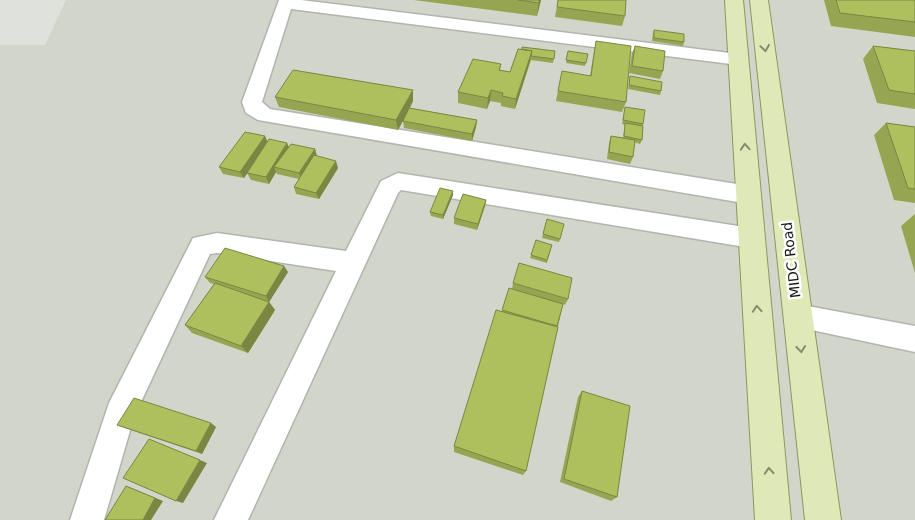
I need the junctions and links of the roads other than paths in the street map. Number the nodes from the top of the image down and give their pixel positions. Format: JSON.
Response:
{"nodes":[{"id":1,"x":734,"y":0,"type":"edge"},
{"id":2,"x":759,"y":0,"type":"edge"},
{"id":3,"x":739,"y":59,"type":"junction"},
{"id":4,"x":748,"y":195,"type":"junction"},
{"id":5,"x":751,"y":238,"type":"junction"},
{"id":6,"x":353,"y":263,"type":"junction"},
{"id":7,"x":797,"y":316,"type":"junction"},
{"id":8,"x":915,"y":339,"type":"edge"},
{"id":9,"x":87,"y":520,"type":"edge"},
{"id":10,"x":231,"y":520,"type":"edge"},
{"id":11,"x":773,"y":520,"type":"edge"},
{"id":12,"x":823,"y":520,"type":"edge"}],
"edges":[{"from":1,"to":3,"type":"main road"},
{"from":2,"to":7,"type":"main road","name":"MIDC Road","one_way":true},
{"from":4,"to":3,"type":"main road","one_way":true},
{"from":3,"to":4,"type":"lane"},
{"from":4,"to":5,"type":"main road"},
{"from":5,"to":6,"type":"lane"},
{"from":11,"to":5,"type":"main road","one_way":true},
{"from":6,"to":9,"type":"lane"},
{"from":6,"to":10,"type":"lane"},
{"from":7,"to":8,"type":"lane"},
{"from":7,"to":12,"type":"main road","name":"MIDC Road","one_way":true}]}
